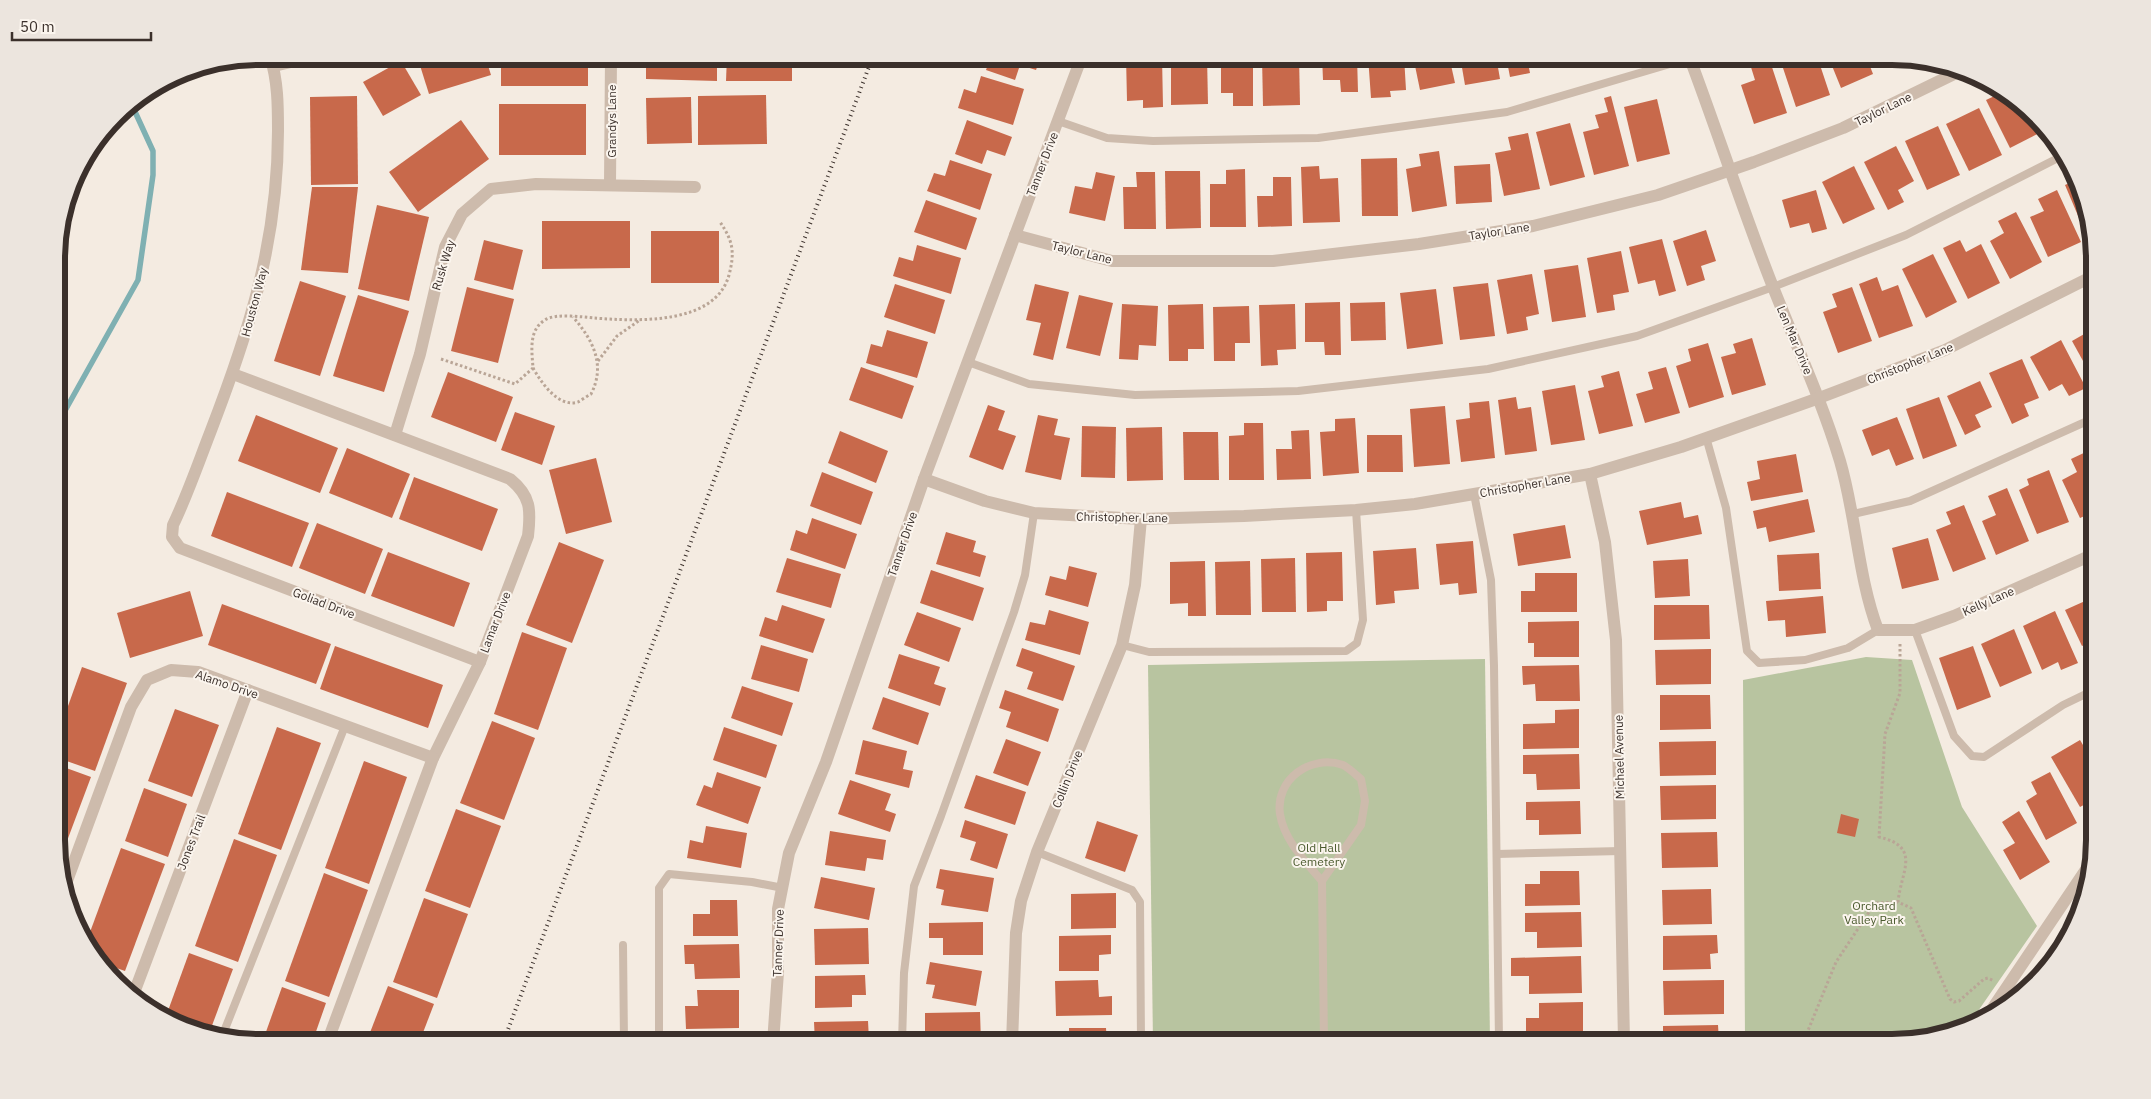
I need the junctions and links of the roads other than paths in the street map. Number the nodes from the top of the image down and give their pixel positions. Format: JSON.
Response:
{"nodes":[{"id":1,"x":273,"y":65,"type":"edge"},
{"id":2,"x":611,"y":65,"type":"edge"},
{"id":3,"x":1079,"y":65,"type":"edge"},
{"id":4,"x":1665,"y":65,"type":"edge"},
{"id":5,"x":1695,"y":65,"type":"edge"},
{"id":6,"x":1953,"y":75,"type":"edge"},
{"id":7,"x":1058,"y":122,"type":"junction"},
{"id":8,"x":2058,"y":159,"type":"edge"},
{"id":9,"x":1731,"y":170,"type":"junction"},
{"id":10,"x":610,"y":185,"type":"junction"},
{"id":11,"x":695,"y":187,"type":"dead end"},
{"id":12,"x":1016,"y":235,"type":"junction"},
{"id":13,"x":2086,"y":280,"type":"edge"},
{"id":14,"x":1773,"y":287,"type":"junction"},
{"id":15,"x":968,"y":362,"type":"junction"},
{"id":16,"x":233,"y":374,"type":"junction"},
{"id":17,"x":1819,"y":398,"type":"junction"},
{"id":18,"x":2086,"y":422,"type":"edge"},
{"id":19,"x":395,"y":435,"type":"junction"},
{"id":20,"x":1706,"y":437,"type":"junction"},
{"id":21,"x":1590,"y":474,"type":"junction"},
{"id":22,"x":924,"y":480,"type":"junction"},
{"id":23,"x":1474,"y":494,"type":"junction"},
{"id":24,"x":1356,"y":510,"type":"junction"},
{"id":25,"x":1034,"y":514,"type":"junction"},
{"id":26,"x":1853,"y":514,"type":"junction"},
{"id":27,"x":1141,"y":519,"type":"junction"},
{"id":28,"x":172,"y":537,"type":"joint"},
{"id":29,"x":2086,"y":558,"type":"edge"},
{"id":30,"x":1878,"y":630,"type":"junction"},
{"id":31,"x":1915,"y":630,"type":"junction"},
{"id":32,"x":1122,"y":645,"type":"junction"},
{"id":33,"x":480,"y":662,"type":"junction"},
{"id":34,"x":248,"y":690,"type":"junction"},
{"id":35,"x":2086,"y":694,"type":"edge"},
{"id":36,"x":345,"y":726,"type":"junction"},
{"id":37,"x":433,"y":758,"type":"junction"},
{"id":38,"x":1621,"y":851,"type":"junction"},
{"id":39,"x":1037,"y":852,"type":"junction"},
{"id":40,"x":1497,"y":854,"type":"junction"},
{"id":41,"x":2083,"y":874,"type":"edge"},
{"id":42,"x":69,"y":876,"type":"edge"},
{"id":43,"x":1322,"y":881,"type":"junction"},
{"id":44,"x":783,"y":888,"type":"junction"},
{"id":45,"x":623,"y":945,"type":"dead end"},
{"id":46,"x":135,"y":989,"type":"edge"},
{"id":47,"x":1995,"y":1004,"type":"edge"},
{"id":48,"x":224,"y":1031,"type":"edge"},
{"id":49,"x":330,"y":1034,"type":"edge"},
{"id":50,"x":624,"y":1034,"type":"edge"},
{"id":51,"x":659,"y":1034,"type":"edge"},
{"id":52,"x":774,"y":1034,"type":"edge"},
{"id":53,"x":902,"y":1034,"type":"edge"},
{"id":54,"x":1012,"y":1034,"type":"edge"},
{"id":55,"x":1141,"y":1034,"type":"edge"},
{"id":56,"x":1324,"y":1034,"type":"edge"},
{"id":57,"x":1499,"y":1034,"type":"edge"},
{"id":58,"x":1624,"y":1034,"type":"edge"}],
"edges":[{"from":1,"to":16,"type":"street","name":"Houston Way"},
{"from":2,"to":10,"type":"street","name":"Grandys Lane"},
{"from":3,"to":7,"type":"street","name":"Tanner Drive"},
{"from":4,"to":7,"type":"lane"},
{"from":5,"to":9,"type":"street","name":"Len Mar Drive"},
{"from":6,"to":9,"type":"street","name":"Taylor Lane"},
{"from":7,"to":12,"type":"street","name":"Tanner Drive"},
{"from":8,"to":14,"type":"lane"},
{"from":9,"to":12,"type":"street","name":"Taylor Lane"},
{"from":9,"to":14,"type":"street","name":"Len Mar Drive"},
{"from":10,"to":11,"type":"street","name":"Rusk Way"},
{"from":10,"to":19,"type":"street","name":"Rusk Way"},
{"from":12,"to":15,"type":"street","name":"Tanner Drive"},
{"from":13,"to":17,"type":"street","name":"Christopher Lane"},
{"from":14,"to":15,"type":"lane"},
{"from":14,"to":17,"type":"street","name":"Len Mar Drive"},
{"from":15,"to":22,"type":"street","name":"Tanner Drive"},
{"from":16,"to":19,"type":"street","name":"Lamar Drive"},
{"from":16,"to":28,"type":"street","name":"Houston Way"},
{"from":17,"to":20,"type":"street","name":"Christopher Lane"},
{"from":17,"to":26,"type":"street","name":"Len Mar Drive"},
{"from":18,"to":26,"type":"lane"},
{"from":19,"to":33,"type":"street","name":"Lamar Drive"},
{"from":20,"to":21,"type":"street","name":"Christopher Lane"},
{"from":20,"to":30,"type":"lane"},
{"from":21,"to":23,"type":"street","name":"Christopher Lane"},
{"from":21,"to":38,"type":"street","name":"Michael Avenue"},
{"from":22,"to":25,"type":"street","name":"Christopher Lane"},
{"from":22,"to":44,"type":"street","name":"Tanner Drive"},
{"from":23,"to":24,"type":"street","name":"Christopher Lane"},
{"from":23,"to":40,"type":"lane"},
{"from":24,"to":27,"type":"street","name":"Christopher Lane"},
{"from":24,"to":32,"type":"lane"},
{"from":25,"to":27,"type":"street","name":"Christopher Lane"},
{"from":25,"to":53,"type":"lane"},
{"from":26,"to":30,"type":"street","name":"Len Mar Drive"},
{"from":27,"to":32,"type":"street","name":"Collin Drive"},
{"from":28,"to":33,"type":"street","name":"Goliad Drive"},
{"from":29,"to":31,"type":"street","name":"Kelly Lane"},
{"from":30,"to":31,"type":"street","name":"Kelly Lane"},
{"from":31,"to":35,"type":"lane"},
{"from":32,"to":39,"type":"street","name":"Collin Drive"},
{"from":33,"to":37,"type":"street","name":"Lamar Drive"},
{"from":34,"to":36,"type":"street","name":"Alamo Drive"},
{"from":34,"to":42,"type":"street","name":"Alamo Drive"},
{"from":34,"to":46,"type":"street","name":"Jones Trail"},
{"from":36,"to":37,"type":"street","name":"Alamo Drive"},
{"from":36,"to":48,"type":"lane"},
{"from":37,"to":49,"type":"street","name":"Lamar Drive"},
{"from":38,"to":40,"type":"lane"},
{"from":38,"to":58,"type":"street","name":"Michael Avenue"},
{"from":39,"to":54,"type":"street","name":"Collin Drive"},
{"from":39,"to":55,"type":"lane"},
{"from":40,"to":57,"type":"lane"},
{"from":41,"to":47,"type":"street"},
{"from":43,"to":43,"type":"lane"},
{"from":43,"to":56,"type":"lane"},
{"from":44,"to":51,"type":"lane"},
{"from":44,"to":52,"type":"street","name":"Tanner Drive"},
{"from":45,"to":50,"type":"lane"}]}
